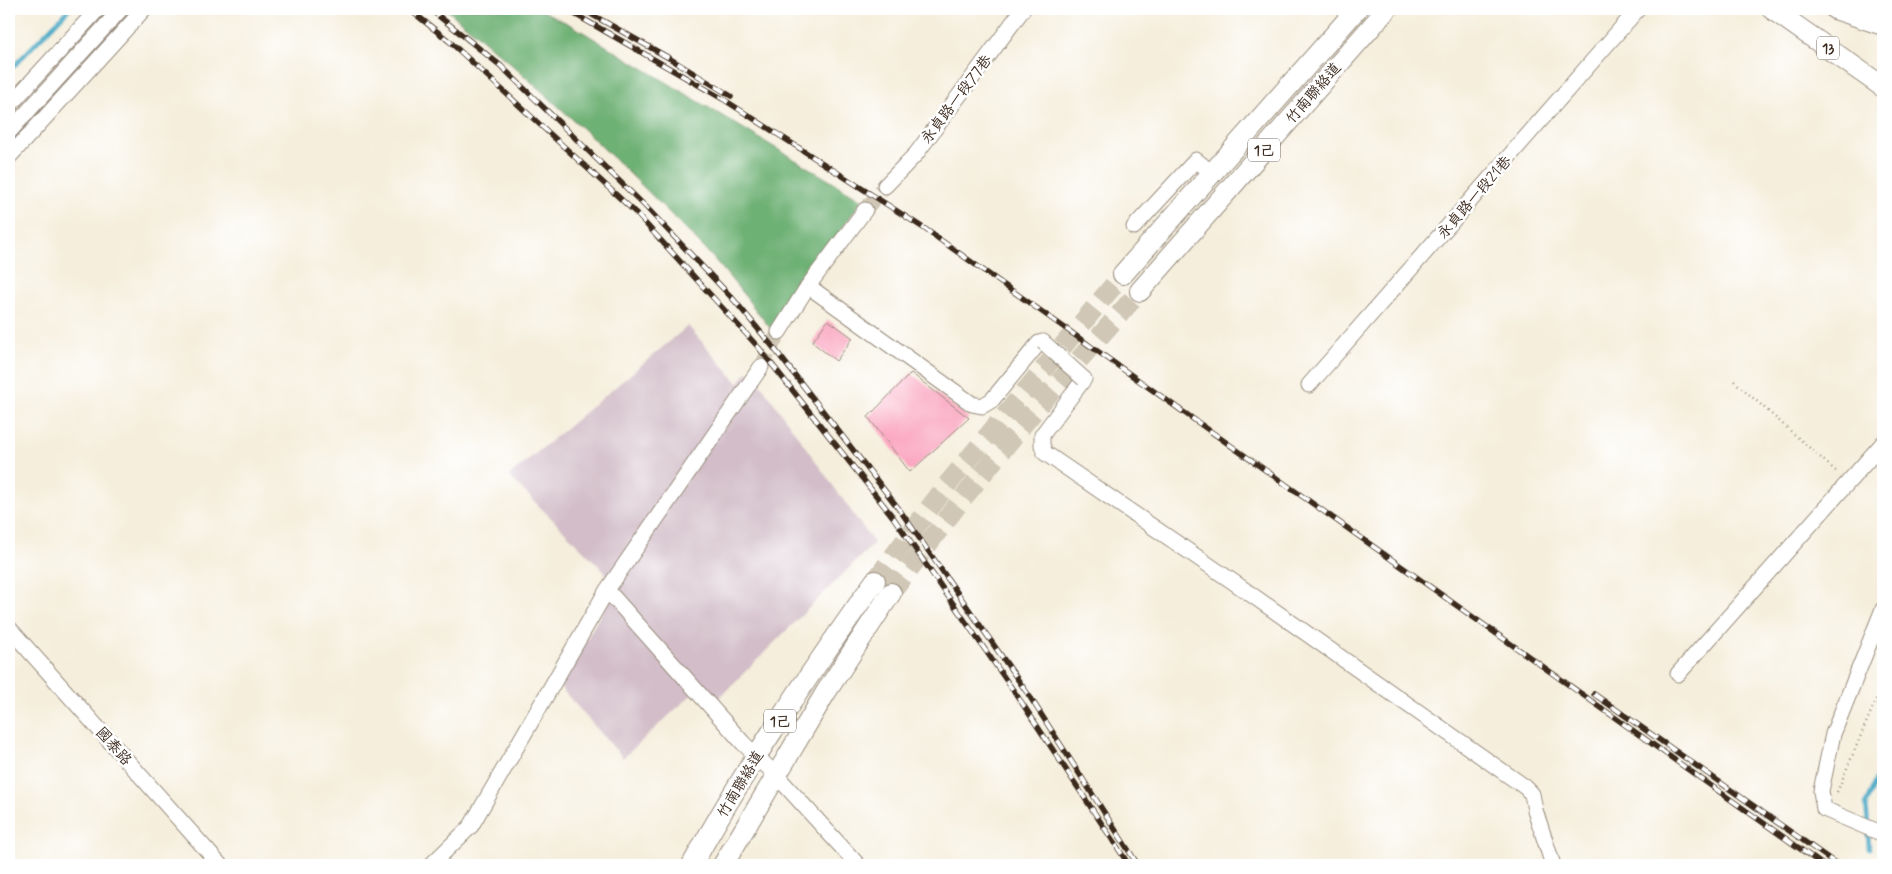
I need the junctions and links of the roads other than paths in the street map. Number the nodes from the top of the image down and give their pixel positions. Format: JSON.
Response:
{"nodes":[{"id":1,"x":98,"y":9,"type":"edge"},
{"id":2,"x":121,"y":9,"type":"edge"},
{"id":3,"x":144,"y":9,"type":"edge"},
{"id":4,"x":1023,"y":9,"type":"edge"},
{"id":5,"x":1357,"y":9,"type":"edge"},
{"id":6,"x":1387,"y":9,"type":"edge"},
{"id":7,"x":1638,"y":9,"type":"edge"},
{"id":8,"x":1772,"y":9,"type":"edge"},
{"id":9,"x":1835,"y":9,"type":"edge"},
{"id":10,"x":1883,"y":25,"type":"edge"},
{"id":11,"x":1883,"y":87,"type":"edge"},
{"id":12,"x":9,"y":106,"type":"edge"},
{"id":13,"x":9,"y":132,"type":"edge"},
{"id":14,"x":9,"y":157,"type":"edge"},
{"id":15,"x":1212,"y":173,"type":"junction"},
{"id":16,"x":885,"y":186,"type":"tunnel mouth"},
{"id":17,"x":865,"y":210,"type":"tunnel mouth"},
{"id":18,"x":1134,"y":227,"type":"dead end"},
{"id":19,"x":1123,"y":274,"type":"tunnel mouth"},
{"id":20,"x":808,"y":286,"type":"junction"},
{"id":21,"x":1140,"y":291,"type":"tunnel mouth"},
{"id":22,"x":779,"y":332,"type":"tunnel mouth"},
{"id":23,"x":761,"y":367,"type":"tunnel mouth"},
{"id":24,"x":1309,"y":385,"type":"dead end"},
{"id":25,"x":1883,"y":443,"type":"edge"},
{"id":26,"x":875,"y":581,"type":"tunnel mouth"},
{"id":27,"x":607,"y":590,"type":"junction"},
{"id":28,"x":891,"y":593,"type":"tunnel mouth"},
{"id":29,"x":1883,"y":609,"type":"edge"},
{"id":30,"x":9,"y":628,"type":"edge"},
{"id":31,"x":1678,"y":674,"type":"dead end"},
{"id":32,"x":757,"y":756,"type":"junction"},
{"id":33,"x":776,"y":775,"type":"junction"},
{"id":34,"x":1873,"y":830,"type":"edge"},
{"id":35,"x":220,"y":865,"type":"edge"},
{"id":36,"x":431,"y":865,"type":"edge"},
{"id":37,"x":692,"y":865,"type":"edge"},
{"id":38,"x":723,"y":865,"type":"edge"},
{"id":39,"x":858,"y":865,"type":"edge"},
{"id":40,"x":1553,"y":865,"type":"edge"}],
"edges":[{"from":1,"to":12,"type":"street"},
{"from":2,"to":13,"type":"street"},
{"from":3,"to":14,"type":"street"},
{"from":4,"to":16,"type":"street","name":"永貞路一段77巷"},
{"from":5,"to":15,"type":"main road","name":"竹南聯絡道","number":"1己"},
{"from":6,"to":21,"type":"main road","name":"竹南聯絡道","number":"1己"},
{"from":7,"to":24,"type":"street","name":"永貞路一段21巷"},
{"from":8,"to":11,"type":"main road","number":"13"},
{"from":9,"to":10,"type":"main road"},
{"from":15,"to":18,"type":"street"},
{"from":15,"to":19,"type":"main road","name":"竹南聯絡道","number":"1己"},
{"from":17,"to":20,"type":"street"},
{"from":20,"to":22,"type":"street"},
{"from":20,"to":40,"type":"street","bridge":true},
{"from":23,"to":27,"type":"street"},
{"from":25,"to":31,"type":"street"},
{"from":26,"to":32,"type":"main road","name":"竹南聯絡道","number":"1己"},
{"from":27,"to":32,"type":"street"},
{"from":27,"to":36,"type":"street"},
{"from":28,"to":33,"type":"main road","name":"竹南聯絡道","number":"1己"},
{"from":29,"to":34,"type":"street"},
{"from":30,"to":35,"type":"street","name":"國泰路"},
{"from":32,"to":33,"type":"street"},
{"from":32,"to":37,"type":"main road","name":"竹南聯絡道","number":"1己"},
{"from":33,"to":38,"type":"main road","name":"竹南聯絡道","number":"1己"},
{"from":33,"to":39,"type":"street"}]}
